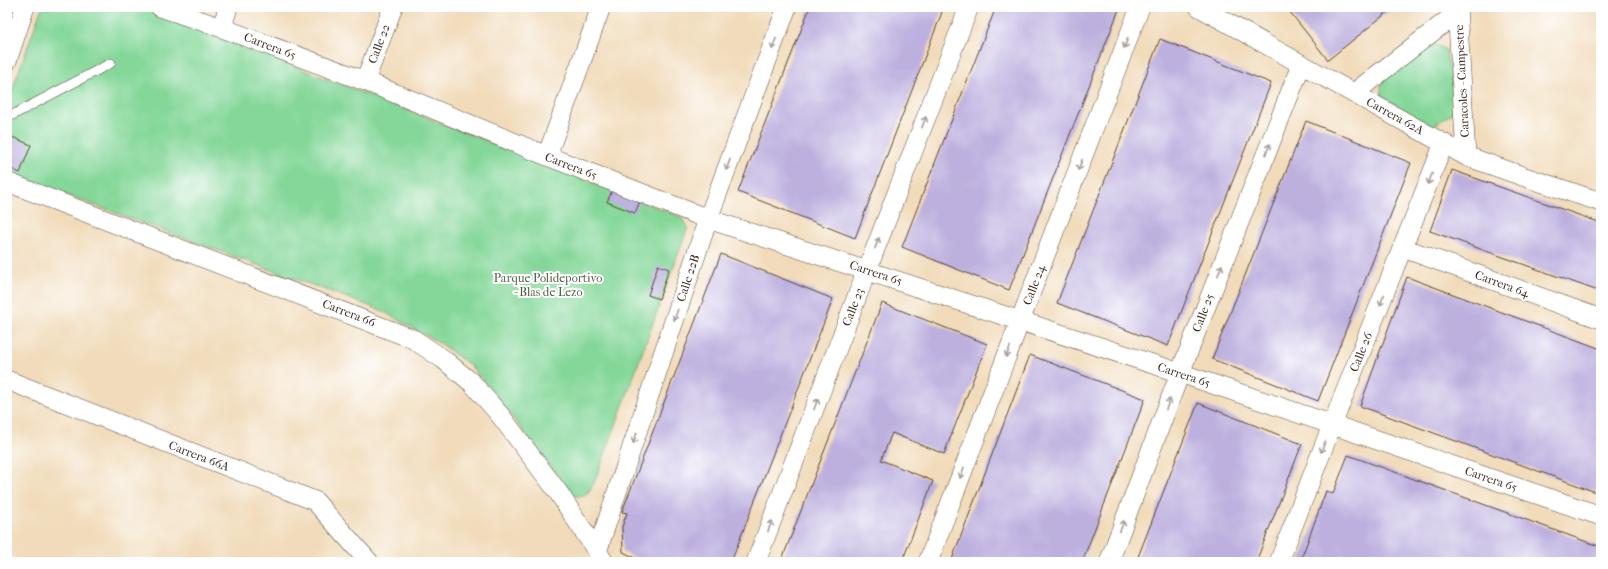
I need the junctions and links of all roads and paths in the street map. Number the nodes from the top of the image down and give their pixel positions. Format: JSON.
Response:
{"nodes":[{"id":1,"x":25,"y":7,"type":"edge"},
{"id":2,"x":160,"y":7,"type":"edge"},
{"id":3,"x":228,"y":7,"type":"edge"},
{"id":4,"x":393,"y":7,"type":"edge"},
{"id":5,"x":601,"y":7,"type":"edge"},
{"id":6,"x":787,"y":7,"type":"edge"},
{"id":7,"x":969,"y":7,"type":"edge"},
{"id":8,"x":1140,"y":7,"type":"edge"},
{"id":9,"x":1199,"y":7,"type":"edge"},
{"id":10,"x":1458,"y":9,"type":"edge"},
{"id":11,"x":222,"y":28,"type":"junction"},
{"id":12,"x":7,"y":61,"type":"edge"},
{"id":13,"x":111,"y":63,"type":"dead end"},
{"id":14,"x":1301,"y":65,"type":"junction"},
{"id":15,"x":365,"y":81,"type":"junction"},
{"id":16,"x":1354,"y":93,"type":"junction"},
{"id":17,"x":7,"y":118,"type":"edge"},
{"id":18,"x":1444,"y":143,"type":"junction"},
{"id":19,"x":547,"y":156,"type":"junction"},
{"id":20,"x":1466,"y":156,"type":"junction"},
{"id":21,"x":7,"y":182,"type":"edge"},
{"id":22,"x":1601,"y":202,"type":"edge"},
{"id":23,"x":708,"y":219,"type":"junction"},
{"id":24,"x":1402,"y":248,"type":"junction"},
{"id":25,"x":867,"y":270,"type":"junction"},
{"id":26,"x":1601,"y":319,"type":"edge"},
{"id":27,"x":1020,"y":322,"type":"junction"},
{"id":28,"x":1180,"y":373,"type":"junction"},
{"id":29,"x":7,"y":380,"type":"edge"},
{"id":30,"x":1332,"y":425,"type":"junction"},
{"id":31,"x":1601,"y":516,"type":"edge"},
{"id":32,"x":600,"y":557,"type":"edge"},
{"id":33,"x":369,"y":562,"type":"edge"},
{"id":34,"x":756,"y":562,"type":"edge"},
{"id":35,"x":928,"y":562,"type":"edge"},
{"id":36,"x":1108,"y":562,"type":"edge"},
{"id":37,"x":1279,"y":562,"type":"edge"}],
"edges":[{"from":1,"to":12,"type":"street"},
{"from":2,"to":11,"type":"street","name":"Carrera 65"},
{"from":3,"to":11,"type":"street"},
{"from":4,"to":15,"type":"street","name":"Calle 22"},
{"from":5,"to":19,"type":"street"},
{"from":6,"to":23,"type":"street","name":"Calle 22B","one_way":true},
{"from":25,"to":7,"type":"street","name":"Calle 23","one_way":true},
{"from":8,"to":27,"type":"street","name":"Calle 24","one_way":true},
{"from":9,"to":14,"type":"street","name":"Carrera 62A"},
{"from":10,"to":16,"type":"street"},
{"from":10,"to":20,"type":"street","name":"Caracoles - Campestre"},
{"from":11,"to":15,"type":"street","name":"Carrera 65"},
{"from":13,"to":17,"type":"lane"},
{"from":14,"to":16,"type":"street","name":"Carrera 62A"},
{"from":28,"to":14,"type":"street","name":"Calle 25","one_way":true},
{"from":15,"to":19,"type":"street","name":"Carrera 65"},
{"from":16,"to":18,"type":"street","name":"Carrera 62A"},
{"from":18,"to":20,"type":"street","name":"Carrera 62A"},
{"from":18,"to":24,"type":"street","name":"Calle 26","one_way":true},
{"from":19,"to":23,"type":"street","name":"Carrera 65"},
{"from":20,"to":22,"type":"street","name":"Carrera 62A"},
{"from":21,"to":32,"type":"street","name":"Carrera 66"},
{"from":23,"to":25,"type":"street","name":"Carrera 65"},
{"from":23,"to":32,"type":"street","name":"Calle 22B","one_way":true},
{"from":24,"to":26,"type":"street","name":"Carrera 64"},
{"from":24,"to":30,"type":"street","name":"Calle 26","one_way":true},
{"from":25,"to":27,"type":"street","name":"Carrera 65"},
{"from":34,"to":25,"type":"street","name":"Calle 23","one_way":true},
{"from":27,"to":28,"type":"street","name":"Carrera 65"},
{"from":27,"to":35,"type":"street","name":"Calle 24","one_way":true},
{"from":28,"to":30,"type":"street","name":"Carrera 65"},
{"from":36,"to":28,"type":"street","name":"Calle 25","one_way":true},
{"from":29,"to":33,"type":"street","name":"Carrera 66A"},
{"from":30,"to":31,"type":"street","name":"Carrera 65"},
{"from":30,"to":37,"type":"street","name":"Calle 26","one_way":true}]}
